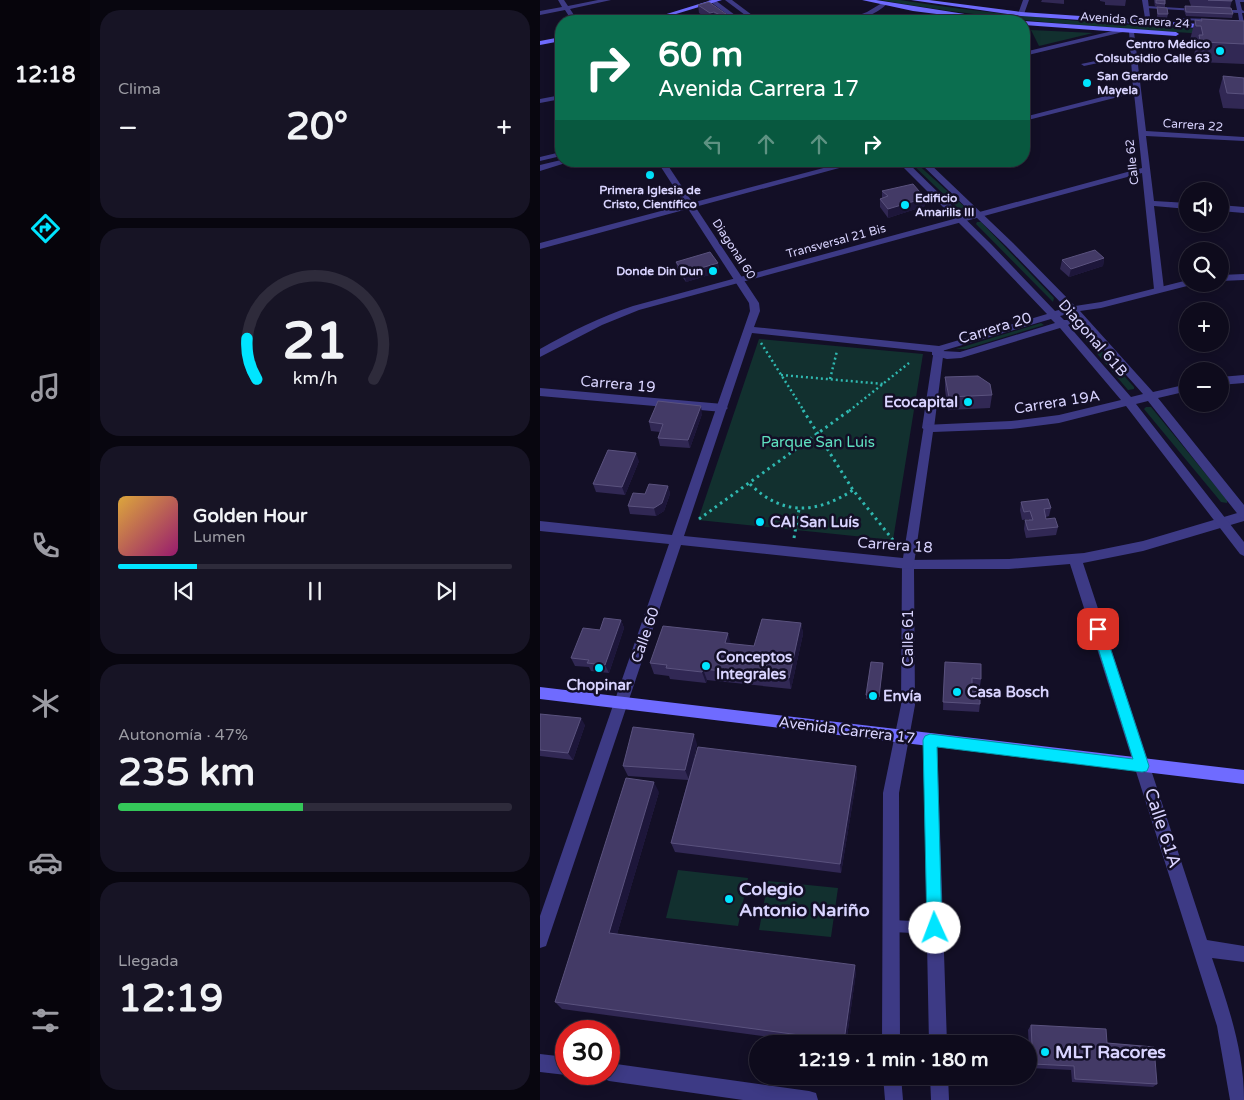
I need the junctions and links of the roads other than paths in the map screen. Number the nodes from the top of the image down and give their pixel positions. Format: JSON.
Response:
{"nodes":[{"id":1,"x":561,"y":0,"type":"edge"},
{"id":2,"x":608,"y":0,"type":"edge"},
{"id":3,"x":728,"y":0,"type":"edge"},
{"id":4,"x":865,"y":0,"type":"edge"},
{"id":5,"x":914,"y":0,"type":"edge"},
{"id":6,"x":1026,"y":0,"type":"edge"},
{"id":7,"x":1175,"y":0,"type":"edge"},
{"id":8,"x":1231,"y":0,"type":"edge"},
{"id":9,"x":1237,"y":0,"type":"edge"},
{"id":10,"x":714,"y":1,"type":"edge"},
{"id":11,"x":1244,"y":1,"type":"edge"},
{"id":12,"x":884,"y":4,"type":"junction"},
{"id":13,"x":1146,"y":4,"type":"edge"},
{"id":14,"x":566,"y":8,"type":"junction"},
{"id":15,"x":1177,"y":9,"type":"junction"},
{"id":16,"x":1204,"y":10,"type":"edge"},
{"id":17,"x":1213,"y":10,"type":"edge"},
{"id":18,"x":1242,"y":12,"type":"edge"},
{"id":19,"x":540,"y":13,"type":"edge"},
{"id":20,"x":1020,"y":14,"type":"junction"},
{"id":21,"x":571,"y":15,"type":"edge"},
{"id":22,"x":668,"y":15,"type":"edge"},
{"id":23,"x":732,"y":15,"type":"edge"},
{"id":24,"x":749,"y":15,"type":"edge"},
{"id":25,"x":865,"y":15,"type":"edge"},
{"id":26,"x":963,"y":15,"type":"edge"},
{"id":27,"x":1179,"y":22,"type":"junction"},
{"id":28,"x":1030,"y":23,"type":"edge"},
{"id":29,"x":1149,"y":24,"type":"junction"},
{"id":30,"x":1224,"y":25,"type":"junction"},
{"id":31,"x":1244,"y":29,"type":"edge"},
{"id":32,"x":1121,"y":31,"type":"junction"},
{"id":33,"x":1132,"y":32,"type":"junction"},
{"id":34,"x":1180,"y":34,"type":"dead end"},
{"id":35,"x":555,"y":40,"type":"edge"},
{"id":36,"x":540,"y":43,"type":"edge"},
{"id":37,"x":1030,"y":53,"type":"edge"},
{"id":38,"x":1134,"y":54,"type":"junction"},
{"id":39,"x":1084,"y":64,"type":"dead end"},
{"id":40,"x":1137,"y":90,"type":"junction"},
{"id":41,"x":555,"y":98,"type":"edge"},
{"id":42,"x":540,"y":101,"type":"edge"},
{"id":43,"x":1030,"y":117,"type":"edge"},
{"id":44,"x":1142,"y":133,"type":"junction"},
{"id":45,"x":1244,"y":139,"type":"edge"},
{"id":46,"x":555,"y":155,"type":"edge"},
{"id":47,"x":540,"y":159,"type":"edge"},
{"id":48,"x":555,"y":164,"type":"edge"},
{"id":49,"x":665,"y":167,"type":"edge"},
{"id":50,"x":838,"y":167,"type":"edge"},
{"id":51,"x":907,"y":167,"type":"edge"},
{"id":52,"x":928,"y":167,"type":"edge"},
{"id":53,"x":540,"y":168,"type":"edge"},
{"id":54,"x":1145,"y":170,"type":"junction"},
{"id":55,"x":1149,"y":203,"type":"junction"},
{"id":56,"x":1179,"y":205,"type":"edge"},
{"id":57,"x":690,"y":206,"type":"junction"},
{"id":58,"x":1229,"y":209,"type":"edge"},
{"id":59,"x":1244,"y":210,"type":"edge"},
{"id":60,"x":980,"y":216,"type":"junction"},
{"id":61,"x":963,"y":220,"type":"junction"},
{"id":62,"x":540,"y":246,"type":"edge"},
{"id":63,"x":1244,"y":277,"type":"edge"},
{"id":64,"x":1229,"y":278,"type":"edge"},
{"id":65,"x":739,"y":280,"type":"junction"},
{"id":66,"x":1179,"y":284,"type":"edge"},
{"id":67,"x":1158,"y":285,"type":"junction"},
{"id":68,"x":1077,"y":314,"type":"junction"},
{"id":69,"x":1054,"y":315,"type":"junction"},
{"id":70,"x":1062,"y":324,"type":"junction"},
{"id":71,"x":750,"y":330,"type":"junction"},
{"id":72,"x":939,"y":352,"type":"junction"},
{"id":73,"x":540,"y":354,"type":"edge"},
{"id":74,"x":1244,"y":378,"type":"edge"},
{"id":75,"x":1229,"y":380,"type":"edge"},
{"id":76,"x":1179,"y":389,"type":"edge"},
{"id":77,"x":540,"y":392,"type":"edge"},
{"id":78,"x":1150,"y":396,"type":"junction"},
{"id":79,"x":1129,"y":403,"type":"junction"},
{"id":80,"x":723,"y":408,"type":"junction"},
{"id":81,"x":928,"y":428,"type":"junction"},
{"id":82,"x":1244,"y":515,"type":"edge"},
{"id":83,"x":1222,"y":522,"type":"junction"},
{"id":84,"x":540,"y":526,"type":"edge"},
{"id":85,"x":677,"y":540,"type":"junction"},
{"id":86,"x":1244,"y":551,"type":"edge"},
{"id":87,"x":1075,"y":559,"type":"junction"},
{"id":88,"x":908,"y":564,"type":"junction"},
{"id":89,"x":540,"y":693,"type":"edge"},
{"id":90,"x":622,"y":702,"type":"junction"},
{"id":91,"x":902,"y":737,"type":"junction"},
{"id":92,"x":930,"y":740,"type":"junction"},
{"id":93,"x":1142,"y":766,"type":"junction"},
{"id":94,"x":1244,"y":777,"type":"edge"},
{"id":95,"x":891,"y":926,"type":"junction"},
{"id":96,"x":935,"y":928,"type":"junction"},
{"id":97,"x":540,"y":940,"type":"edge"},
{"id":98,"x":1202,"y":948,"type":"junction"},
{"id":99,"x":1244,"y":954,"type":"edge"},
{"id":100,"x":891,"y":1035,"type":"edge"},
{"id":101,"x":938,"y":1035,"type":"edge"},
{"id":102,"x":540,"y":1063,"type":"edge"},
{"id":103,"x":555,"y":1065,"type":"edge"},
{"id":104,"x":620,"y":1074,"type":"edge"},
{"id":105,"x":893,"y":1085,"type":"edge"},
{"id":106,"x":939,"y":1085,"type":"edge"},
{"id":107,"x":809,"y":1100,"type":"edge"},
{"id":108,"x":894,"y":1100,"type":"edge"},
{"id":109,"x":940,"y":1100,"type":"edge"},
{"id":110,"x":1239,"y":1100,"type":"edge"}],
"edges":[{"from":1,"to":14,"type":"street"},
{"from":2,"to":14,"type":"street"},
{"from":3,"to":24,"type":"street"},
{"from":4,"to":12,"type":"main road"},
{"from":5,"to":20,"type":"main road","name":"Avenida Carrera 24"},
{"from":6,"to":20,"type":"street"},
{"from":7,"to":15,"type":"lane"},
{"from":8,"to":9,"type":"lane"},
{"from":9,"to":11,"type":"lane"},
{"from":9,"to":18,"type":"lane"},
{"from":10,"to":22,"type":"main road"},
{"from":10,"to":23,"type":"street"},
{"from":12,"to":25,"type":"street"},
{"from":12,"to":26,"type":"main road"},
{"from":13,"to":15,"type":"lane"},
{"from":13,"to":29,"type":"street"},
{"from":14,"to":19,"type":"street"},
{"from":14,"to":21,"type":"street"},
{"from":15,"to":16,"type":"lane"},
{"from":15,"to":27,"type":"lane"},
{"from":17,"to":18,"type":"lane"},
{"from":18,"to":30,"type":"lane"},
{"from":20,"to":29,"type":"main road","name":"Avenida Carrera 24"},
{"from":27,"to":29,"type":"main road","name":"Avenida Carrera 24"},
{"from":27,"to":30,"type":"main road","name":"Avenida Carrera 24"},
{"from":28,"to":32,"type":"main road","name":"Avenida Carrera 24"},
{"from":30,"to":31,"type":"main road","name":"Avenida Carrera 24"},
{"from":32,"to":33,"type":"main road","name":"Avenida Carrera 24"},
{"from":32,"to":37,"type":"street"},
{"from":33,"to":34,"type":"main road","name":"Avenida Carrera 24"},
{"from":33,"to":38,"type":"street","name":"Calle 62"},
{"from":35,"to":36,"type":"main road"},
{"from":38,"to":39,"type":"lane"},
{"from":38,"to":40,"type":"street","name":"Calle 62"},
{"from":40,"to":43,"type":"street"},
{"from":40,"to":44,"type":"street","name":"Calle 62"},
{"from":41,"to":42,"type":"street"},
{"from":44,"to":45,"type":"street","name":"Carrera 22"},
{"from":44,"to":54,"type":"street","name":"Calle 62"},
{"from":46,"to":47,"type":"street"},
{"from":48,"to":53,"type":"street"},
{"from":49,"to":57,"type":"street","name":"Diagonal 60"},
{"from":50,"to":57,"type":"street"},
{"from":51,"to":61,"type":"street","name":"Diagonal 61B"},
{"from":52,"to":60,"type":"street","name":"Diagonal 61B"},
{"from":54,"to":55,"type":"street","name":"Calle 62"},
{"from":54,"to":60,"type":"street","name":"Transversal 21 Bis"},
{"from":55,"to":56,"type":"street"},
{"from":55,"to":67,"type":"street","name":"Calle 62"},
{"from":57,"to":62,"type":"street"},
{"from":57,"to":65,"type":"street","name":"Diagonal 60"},
{"from":58,"to":59,"type":"street"},
{"from":60,"to":61,"type":"street","name":"Transversal 21 Bis"},
{"from":60,"to":68,"type":"street","name":"Diagonal 61B"},
{"from":61,"to":65,"type":"street","name":"Transversal 21 Bis"},
{"from":61,"to":69,"type":"street","name":"Diagonal 61B"},
{"from":63,"to":64,"type":"street"},
{"from":65,"to":71,"type":"street","name":"Diagonal 60"},
{"from":65,"to":73,"type":"street","name":"Transversal 21 Bis"},
{"from":66,"to":67,"type":"street","name":"Carrera 20"},
{"from":67,"to":68,"type":"street","name":"Carrera 20"},
{"from":68,"to":69,"type":"street","name":"Carrera 20"},
{"from":68,"to":70,"type":"street","name":"Carrera 20"},
{"from":68,"to":78,"type":"street","name":"Diagonal 61B"},
{"from":69,"to":70,"type":"street","name":"Diagonal 61B"},
{"from":69,"to":72,"type":"street","name":"Carrera 20"},
{"from":70,"to":72,"type":"street","name":"Carrera 20"},
{"from":70,"to":79,"type":"street","name":"Diagonal 61B"},
{"from":71,"to":72,"type":"street","name":"Carrera 20"},
{"from":71,"to":80,"type":"street","name":"Calle 60"},
{"from":72,"to":81,"type":"street","name":"Calle 61"},
{"from":74,"to":75,"type":"street"},
{"from":76,"to":78,"type":"street","name":"Carrera 19A"},
{"from":77,"to":80,"type":"street","name":"Carrera 19"},
{"from":78,"to":79,"type":"street","name":"Carrera 19A"},
{"from":78,"to":82,"type":"street","name":"Diagonal 61B"},
{"from":79,"to":81,"type":"street","name":"Carrera 19A"},
{"from":79,"to":83,"type":"street","name":"Diagonal 61B"},
{"from":80,"to":85,"type":"street","name":"Calle 60"},
{"from":81,"to":88,"type":"street","name":"Calle 61"},
{"from":82,"to":83,"type":"street","name":"Carrera 18"},
{"from":83,"to":86,"type":"street","name":"Diagonal 61B"},
{"from":83,"to":87,"type":"street","name":"Carrera 18"},
{"from":84,"to":85,"type":"street","name":"Carrera 18"},
{"from":85,"to":88,"type":"street","name":"Carrera 18"},
{"from":85,"to":90,"type":"street","name":"Calle 60"},
{"from":87,"to":88,"type":"street","name":"Carrera 18"},
{"from":87,"to":93,"type":"street","name":"Calle 61A"},
{"from":88,"to":91,"type":"street","name":"Calle 61"},
{"from":89,"to":90,"type":"main road","name":"Avenida Carrera 17"},
{"from":90,"to":91,"type":"main road","name":"Avenida Carrera 17"},
{"from":90,"to":97,"type":"street","name":"Calle 60"},
{"from":91,"to":92,"type":"main road","name":"Avenida Carrera 17"},
{"from":91,"to":95,"type":"street","name":"Calle 61"},
{"from":92,"to":93,"type":"main road","name":"Avenida Carrera 17"},
{"from":92,"to":96,"type":"street"},
{"from":93,"to":94,"type":"main road","name":"Avenida Carrera 17"},
{"from":93,"to":98,"type":"street","name":"Calle 61A"},
{"from":95,"to":96,"type":"lane"},
{"from":95,"to":100,"type":"street","name":"Calle 61"},
{"from":96,"to":101,"type":"street"},
{"from":98,"to":99,"type":"street"},
{"from":98,"to":110,"type":"street","name":"Calle 61A"},
{"from":102,"to":103,"type":"street"},
{"from":104,"to":107,"type":"street"},
{"from":105,"to":108,"type":"street"},
{"from":106,"to":109,"type":"street"}]}
